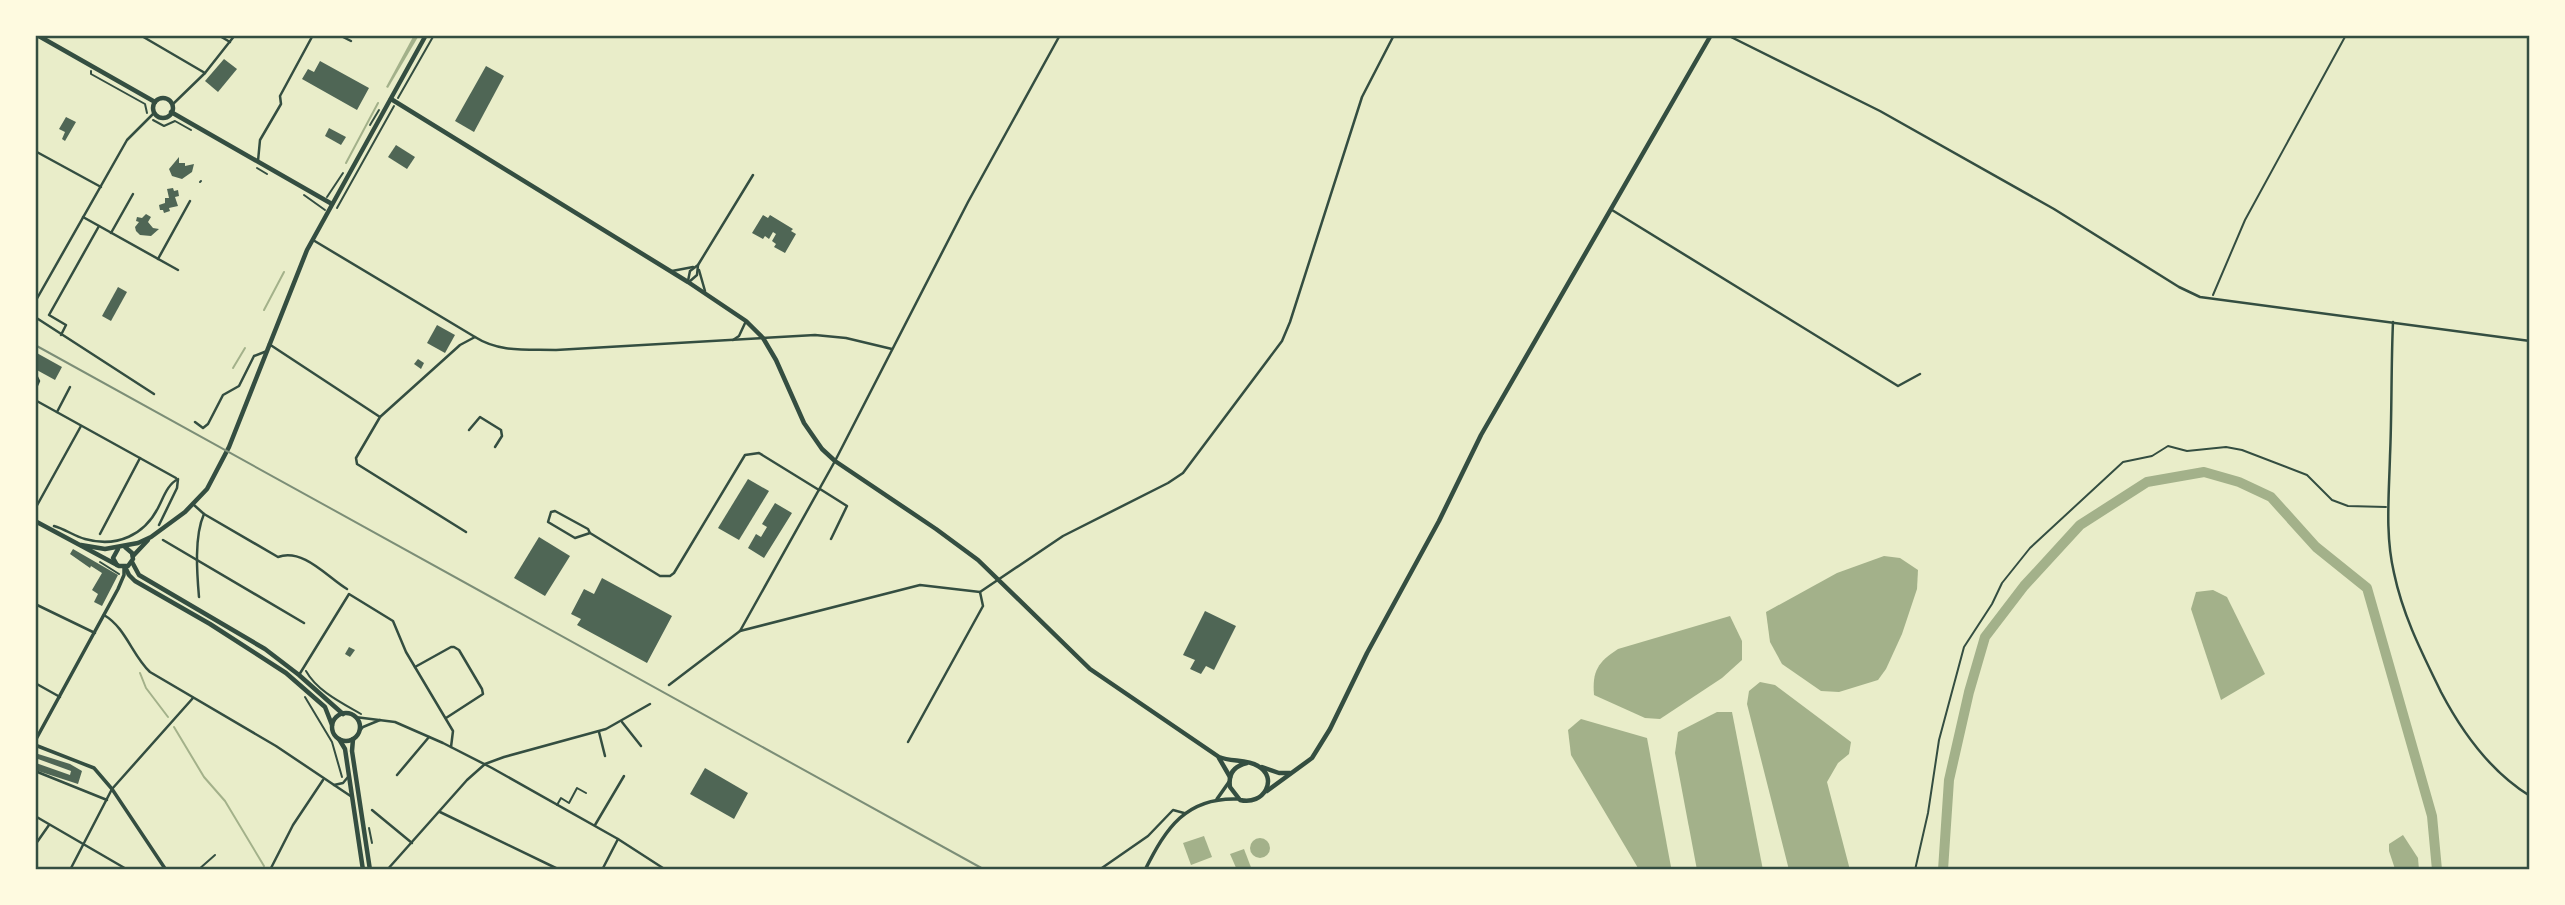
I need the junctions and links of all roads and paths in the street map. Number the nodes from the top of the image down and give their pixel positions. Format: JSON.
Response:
{"nodes":[{"id":1,"x":37,"y":35,"type":"edge"},
{"id":2,"x":139,"y":35,"type":"edge"},
{"id":3,"x":218,"y":35,"type":"edge"},
{"id":4,"x":235,"y":35,"type":"edge"},
{"id":5,"x":313,"y":35,"type":"edge"},
{"id":6,"x":339,"y":35,"type":"edge"},
{"id":7,"x":426,"y":35,"type":"edge"},
{"id":8,"x":434,"y":35,"type":"edge"},
{"id":9,"x":1060,"y":35,"type":"edge"},
{"id":10,"x":1394,"y":35,"type":"edge"},
{"id":11,"x":1710,"y":35,"type":"edge"},
{"id":12,"x":1727,"y":35,"type":"edge"},
{"id":13,"x":2346,"y":35,"type":"edge"},
{"id":14,"x":351,"y":41,"type":"dead end"},
{"id":15,"x":230,"y":42,"type":"junction"},
{"id":16,"x":92,"y":66,"type":"junction"},
{"id":17,"x":205,"y":73,"type":"junction"},
{"id":18,"x":393,"y":101,"type":"junction"},
{"id":19,"x":155,"y":103,"type":"junction"},
{"id":20,"x":172,"y":105,"type":"junction"},
{"id":21,"x":171,"y":112,"type":"junction"},
{"id":22,"x":152,"y":115,"type":"junction"},
{"id":23,"x":198,"y":134,"type":"dead end"},
{"id":24,"x":35,"y":151,"type":"edge"},
{"id":25,"x":256,"y":163,"type":"junction"},
{"id":26,"x":272,"y":175,"type":"dead end"},
{"id":27,"x":753,"y":175,"type":"dead end"},
{"id":28,"x":101,"y":187,"type":"junction"},
{"id":29,"x":133,"y":194,"type":"dead end"},
{"id":30,"x":190,"y":201,"type":"dead end"},
{"id":31,"x":332,"y":204,"type":"junction"},
{"id":32,"x":1610,"y":208,"type":"junction"},
{"id":33,"x":333,"y":214,"type":"dead end"},
{"id":34,"x":83,"y":217,"type":"junction"},
{"id":35,"x":99,"y":226,"type":"junction"},
{"id":36,"x":111,"y":233,"type":"junction"},
{"id":37,"x":312,"y":240,"type":"junction"},
{"id":38,"x":158,"y":259,"type":"junction"},
{"id":39,"x":698,"y":265,"type":"junction"},
{"id":40,"x":693,"y":267,"type":"junction"},
{"id":41,"x":178,"y":270,"type":"dead end"},
{"id":42,"x":699,"y":270,"type":"junction"},
{"id":43,"x":670,"y":271,"type":"junction"},
{"id":44,"x":688,"y":282,"type":"junction"},
{"id":45,"x":706,"y":294,"type":"junction"},
{"id":46,"x":2211,"y":299,"type":"junction"},
{"id":47,"x":35,"y":302,"type":"edge"},
{"id":48,"x":35,"y":317,"type":"edge"},
{"id":49,"x":746,"y":321,"type":"junction"},
{"id":50,"x":2393,"y":322,"type":"junction"},
{"id":51,"x":61,"y":335,"type":"junction"},
{"id":52,"x":475,"y":337,"type":"junction"},
{"id":53,"x":762,"y":338,"type":"junction"},
{"id":54,"x":732,"y":340,"type":"junction"},
{"id":55,"x":2530,"y":341,"type":"edge"},
{"id":56,"x":269,"y":344,"type":"junction"},
{"id":57,"x":892,"y":349,"type":"junction"},
{"id":58,"x":267,"y":351,"type":"junction"},
{"id":59,"x":35,"y":373,"type":"edge"},
{"id":60,"x":1920,"y":374,"type":"dead end"},
{"id":61,"x":70,"y":387,"type":"dead end"},
{"id":62,"x":35,"y":390,"type":"edge"},
{"id":63,"x":154,"y":394,"type":"dead end"},
{"id":64,"x":35,"y":400,"type":"edge"},
{"id":65,"x":56,"y":411,"type":"junction"},
{"id":66,"x":380,"y":417,"type":"junction"},
{"id":67,"x":195,"y":422,"type":"dead end"},
{"id":68,"x":81,"y":425,"type":"junction"},
{"id":69,"x":469,"y":430,"type":"dead end"},
{"id":70,"x":495,"y":447,"type":"dead end"},
{"id":71,"x":140,"y":458,"type":"junction"},
{"id":72,"x":835,"y":461,"type":"junction"},
{"id":73,"x":178,"y":479,"type":"junction"},
{"id":74,"x":819,"y":490,"type":"junction"},
{"id":75,"x":194,"y":505,"type":"junction"},
{"id":76,"x":2389,"y":506,"type":"junction"},
{"id":77,"x":35,"y":509,"type":"edge"},
{"id":78,"x":204,"y":514,"type":"junction"},
{"id":79,"x":35,"y":521,"type":"edge"},
{"id":80,"x":159,"y":525,"type":"dead end"},
{"id":81,"x":54,"y":526,"type":"dead end"},
{"id":82,"x":582,"y":526,"type":"junction"},
{"id":83,"x":466,"y":532,"type":"dead end"},
{"id":84,"x":590,"y":533,"type":"junction"},
{"id":85,"x":100,"y":534,"type":"dead end"},
{"id":86,"x":583,"y":536,"type":"junction"},
{"id":87,"x":151,"y":537,"type":"junction"},
{"id":88,"x":831,"y":539,"type":"dead end"},
{"id":89,"x":163,"y":540,"type":"dead end"},
{"id":90,"x":80,"y":545,"type":"junction"},
{"id":91,"x":122,"y":547,"type":"junction"},
{"id":92,"x":133,"y":556,"type":"junction"},
{"id":93,"x":197,"y":560,"type":"junction"},
{"id":94,"x":132,"y":562,"type":"junction"},
{"id":95,"x":101,"y":563,"type":"dead end"},
{"id":96,"x":122,"y":566,"type":"junction"},
{"id":97,"x":998,"y":578,"type":"junction"},
{"id":98,"x":121,"y":581,"type":"junction"},
{"id":99,"x":347,"y":589,"type":"dead end"},
{"id":100,"x":980,"y":592,"type":"junction"},
{"id":101,"x":199,"y":597,"type":"dead end"},
{"id":102,"x":35,"y":604,"type":"edge"},
{"id":103,"x":104,"y":615,"type":"junction"},
{"id":104,"x":304,"y":623,"type":"dead end"},
{"id":105,"x":740,"y":631,"type":"junction"},
{"id":106,"x":95,"y":633,"type":"junction"},
{"id":107,"x":415,"y":667,"type":"junction"},
{"id":108,"x":307,"y":671,"type":"dead end"},
{"id":109,"x":299,"y":675,"type":"junction"},
{"id":110,"x":35,"y":683,"type":"edge"},
{"id":111,"x":669,"y":685,"type":"dead end"},
{"id":112,"x":303,"y":693,"type":"dead end"},
{"id":113,"x":60,"y":697,"type":"junction"},
{"id":114,"x":193,"y":698,"type":"junction"},
{"id":115,"x":650,"y":704,"type":"dead end"},
{"id":116,"x":343,"y":714,"type":"junction"},
{"id":117,"x":364,"y":714,"type":"dead end"},
{"id":118,"x":355,"y":717,"type":"junction"},
{"id":119,"x":446,"y":718,"type":"junction"},
{"id":120,"x":382,"y":720,"type":"junction"},
{"id":121,"x":622,"y":722,"type":"junction"},
{"id":122,"x":332,"y":725,"type":"junction"},
{"id":123,"x":359,"y":732,"type":"junction"},
{"id":124,"x":598,"y":732,"type":"junction"},
{"id":125,"x":429,"y":737,"type":"junction"},
{"id":126,"x":339,"y":739,"type":"junction"},
{"id":127,"x":353,"y":739,"type":"junction"},
{"id":128,"x":908,"y":742,"type":"dead end"},
{"id":129,"x":35,"y":743,"type":"edge"},
{"id":130,"x":641,"y":746,"type":"dead end"},
{"id":131,"x":451,"y":747,"type":"junction"},
{"id":132,"x":605,"y":756,"type":"dead end"},
{"id":133,"x":1219,"y":757,"type":"junction"},
{"id":134,"x":1247,"y":763,"type":"junction"},
{"id":135,"x":485,"y":764,"type":"junction"},
{"id":136,"x":1259,"y":766,"type":"junction"},
{"id":137,"x":35,"y":771,"type":"edge"},
{"id":138,"x":1291,"y":773,"type":"junction"},
{"id":139,"x":349,"y":775,"type":"junction"},
{"id":140,"x":397,"y":775,"type":"dead end"},
{"id":141,"x":624,"y":776,"type":"dead end"},
{"id":142,"x":324,"y":779,"type":"junction"},
{"id":143,"x":1229,"y":780,"type":"junction"},
{"id":144,"x":343,"y":783,"type":"junction"},
{"id":145,"x":334,"y":785,"type":"junction"},
{"id":146,"x":112,"y":789,"type":"junction"},
{"id":147,"x":586,"y":793,"type":"dead end"},
{"id":148,"x":1264,"y":794,"type":"junction"},
{"id":149,"x":2530,"y":796,"type":"edge"},
{"id":150,"x":352,"y":797,"type":"junction"},
{"id":151,"x":1217,"y":799,"type":"junction"},
{"id":152,"x":107,"y":800,"type":"junction"},
{"id":153,"x":1240,"y":800,"type":"junction"},
{"id":154,"x":557,"y":805,"type":"junction"},
{"id":155,"x":372,"y":810,"type":"dead end"},
{"id":156,"x":440,"y":812,"type":"junction"},
{"id":157,"x":1185,"y":813,"type":"junction"},
{"id":158,"x":35,"y":816,"type":"edge"},
{"id":159,"x":49,"y":825,"type":"junction"},
{"id":160,"x":594,"y":826,"type":"junction"},
{"id":161,"x":618,"y":839,"type":"junction"},
{"id":162,"x":412,"y":843,"type":"junction"},
{"id":163,"x":35,"y":845,"type":"edge"},
{"id":164,"x":82,"y":845,"type":"junction"},
{"id":165,"x":215,"y":855,"type":"dead end"},
{"id":166,"x":580,"y":869,"type":"edge"},
{"id":167,"x":70,"y":870,"type":"edge"},
{"id":168,"x":128,"y":870,"type":"edge"},
{"id":169,"x":166,"y":870,"type":"edge"},
{"id":170,"x":198,"y":870,"type":"edge"},
{"id":171,"x":270,"y":870,"type":"edge"},
{"id":172,"x":363,"y":870,"type":"edge"},
{"id":173,"x":370,"y":870,"type":"edge"},
{"id":174,"x":387,"y":870,"type":"edge"},
{"id":175,"x":560,"y":870,"type":"edge"},
{"id":176,"x":571,"y":870,"type":"edge"},
{"id":177,"x":602,"y":870,"type":"edge"},
{"id":178,"x":666,"y":870,"type":"edge"},
{"id":179,"x":1099,"y":870,"type":"edge"},
{"id":180,"x":1145,"y":870,"type":"edge"},
{"id":181,"x":1915,"y":870,"type":"edge"}],
"edges":[{"from":1,"to":16,"type":"main road"},
{"from":2,"to":17,"type":"street"},
{"from":3,"to":15,"type":"street"},
{"from":4,"to":15,"type":"street"},
{"from":5,"to":25,"type":"street"},
{"from":6,"to":14,"type":"street"},
{"from":7,"to":18,"type":"main road"},
{"from":8,"to":18,"type":"path"},
{"from":9,"to":57,"type":"street"},
{"from":10,"to":97,"type":"street"},
{"from":11,"to":32,"type":"main road"},
{"from":12,"to":46,"type":"street"},
{"from":13,"to":46,"type":"path"},
{"from":15,"to":17,"type":"street"},
{"from":16,"to":19,"type":"main road"},
{"from":16,"to":22,"type":"path"},
{"from":17,"to":20,"type":"street"},
{"from":18,"to":31,"type":"main road"},
{"from":18,"to":33,"type":"path"},
{"from":18,"to":43,"type":"main road"},
{"from":19,"to":20,"type":"main road"},
{"from":19,"to":22,"type":"main road"},
{"from":20,"to":21,"type":"main road"},
{"from":21,"to":22,"type":"main road"},
{"from":21,"to":25,"type":"main road"},
{"from":22,"to":23,"type":"path"},
{"from":22,"to":28,"type":"street"},
{"from":24,"to":28,"type":"street"},
{"from":25,"to":26,"type":"path"},
{"from":25,"to":31,"type":"main road"},
{"from":27,"to":39,"type":"street"},
{"from":28,"to":34,"type":"street"},
{"from":29,"to":36,"type":"street"},
{"from":30,"to":38,"type":"street"},
{"from":31,"to":37,"type":"main road"},
{"from":32,"to":60,"type":"street"},
{"from":32,"to":138,"type":"main road"},
{"from":34,"to":35,"type":"street"},
{"from":34,"to":47,"type":"street"},
{"from":35,"to":36,"type":"street"},
{"from":35,"to":51,"type":"street"},
{"from":36,"to":38,"type":"street"},
{"from":37,"to":52,"type":"street"},
{"from":37,"to":56,"type":"main road"},
{"from":38,"to":41,"type":"street"},
{"from":39,"to":40,"type":"street"},
{"from":39,"to":42,"type":"street"},
{"from":40,"to":43,"type":"street"},
{"from":40,"to":44,"type":"street"},
{"from":42,"to":44,"type":"street"},
{"from":42,"to":45,"type":"street"},
{"from":43,"to":44,"type":"main road"},
{"from":44,"to":45,"type":"main road"},
{"from":45,"to":49,"type":"main road"},
{"from":46,"to":50,"type":"street"},
{"from":48,"to":51,"type":"street"},
{"from":49,"to":53,"type":"main road"},
{"from":49,"to":54,"type":"street"},
{"from":50,"to":55,"type":"street"},
{"from":50,"to":76,"type":"street"},
{"from":51,"to":63,"type":"street"},
{"from":52,"to":54,"type":"street"},
{"from":52,"to":66,"type":"street"},
{"from":53,"to":54,"type":"street"},
{"from":53,"to":57,"type":"street"},
{"from":53,"to":72,"type":"main road"},
{"from":56,"to":58,"type":"main road"},
{"from":56,"to":66,"type":"street"},
{"from":57,"to":72,"type":"street"},
{"from":58,"to":67,"type":"street"},
{"from":58,"to":75,"type":"main road"},
{"from":59,"to":62,"type":"street"},
{"from":61,"to":65,"type":"street"},
{"from":64,"to":65,"type":"street"},
{"from":65,"to":68,"type":"street"},
{"from":66,"to":83,"type":"street"},
{"from":68,"to":71,"type":"street"},
{"from":68,"to":77,"type":"street"},
{"from":69,"to":70,"type":"street"},
{"from":71,"to":73,"type":"street"},
{"from":71,"to":85,"type":"street"},
{"from":72,"to":74,"type":"street"},
{"from":72,"to":97,"type":"main road"},
{"from":73,"to":80,"type":"street"},
{"from":73,"to":81,"type":"street"},
{"from":74,"to":84,"type":"street"},
{"from":74,"to":88,"type":"street"},
{"from":74,"to":105,"type":"street"},
{"from":75,"to":78,"type":"street"},
{"from":75,"to":87,"type":"main road"},
{"from":76,"to":149,"type":"street"},
{"from":76,"to":181,"type":"path"},
{"from":78,"to":93,"type":"street"},
{"from":78,"to":99,"type":"street"},
{"from":79,"to":90,"type":"main road"},
{"from":82,"to":84,"type":"street"},
{"from":82,"to":86,"type":"street"},
{"from":82,"to":86,"type":"street"},
{"from":84,"to":86,"type":"street"},
{"from":87,"to":91,"type":"main road"},
{"from":87,"to":92,"type":"main road"},
{"from":89,"to":93,"type":"street"},
{"from":90,"to":91,"type":"main road"},
{"from":90,"to":96,"type":"main road"},
{"from":91,"to":92,"type":"main road"},
{"from":91,"to":96,"type":"main road"},
{"from":92,"to":94,"type":"main road"},
{"from":93,"to":101,"type":"street"},
{"from":93,"to":104,"type":"street"},
{"from":94,"to":96,"type":"main road"},
{"from":94,"to":109,"type":"main road"},
{"from":95,"to":98,"type":"path"},
{"from":96,"to":98,"type":"street"},
{"from":96,"to":122,"type":"main road"},
{"from":97,"to":100,"type":"street"},
{"from":97,"to":133,"type":"main road"},
{"from":98,"to":103,"type":"street"},
{"from":100,"to":105,"type":"street"},
{"from":100,"to":128,"type":"street"},
{"from":102,"to":106,"type":"street"},
{"from":103,"to":106,"type":"street"},
{"from":103,"to":114,"type":"street"},
{"from":105,"to":111,"type":"street"},
{"from":106,"to":113,"type":"street"},
{"from":107,"to":109,"type":"street"},
{"from":107,"to":119,"type":"street"},
{"from":107,"to":119,"type":"street"},
{"from":108,"to":117,"type":"path"},
{"from":109,"to":116,"type":"main road"},
{"from":110,"to":113,"type":"street"},
{"from":112,"to":144,"type":"path"},
{"from":113,"to":129,"type":"street"},
{"from":114,"to":142,"type":"street"},
{"from":114,"to":146,"type":"street"},
{"from":115,"to":121,"type":"street"},
{"from":116,"to":118,"type":"main road"},
{"from":116,"to":122,"type":"main road"},
{"from":118,"to":120,"type":"street"},
{"from":118,"to":123,"type":"main road"},
{"from":119,"to":131,"type":"street"},
{"from":120,"to":123,"type":"street"},
{"from":120,"to":125,"type":"street"},
{"from":121,"to":124,"type":"street"},
{"from":121,"to":130,"type":"street"},
{"from":122,"to":126,"type":"main road"},
{"from":123,"to":127,"type":"main road"},
{"from":124,"to":132,"type":"street"},
{"from":124,"to":135,"type":"street"},
{"from":125,"to":131,"type":"street"},
{"from":125,"to":140,"type":"street"},
{"from":126,"to":127,"type":"main road"},
{"from":126,"to":139,"type":"main road"},
{"from":127,"to":173,"type":"main road"},
{"from":129,"to":146,"type":"street"},
{"from":131,"to":135,"type":"street"},
{"from":133,"to":134,"type":"main road"},
{"from":133,"to":143,"type":"main road"},
{"from":134,"to":136,"type":"main road"},
{"from":134,"to":143,"type":"main road"},
{"from":135,"to":154,"type":"street"},
{"from":135,"to":156,"type":"street"},
{"from":136,"to":138,"type":"main road"},
{"from":136,"to":148,"type":"main road"},
{"from":137,"to":152,"type":"street"},
{"from":138,"to":148,"type":"main road"},
{"from":139,"to":144,"type":"street"},
{"from":139,"to":150,"type":"main road"},
{"from":141,"to":160,"type":"street"},
{"from":142,"to":145,"type":"street"},
{"from":142,"to":171,"type":"street"},
{"from":143,"to":151,"type":"street"},
{"from":143,"to":153,"type":"main road"},
{"from":144,"to":145,"type":"street"},
{"from":145,"to":150,"type":"street"},
{"from":146,"to":152,"type":"street"},
{"from":146,"to":169,"type":"street"},
{"from":147,"to":154,"type":"lane"},
{"from":148,"to":153,"type":"main road"},
{"from":150,"to":172,"type":"main road"},
{"from":151,"to":153,"type":"street"},
{"from":151,"to":157,"type":"street"},
{"from":152,"to":164,"type":"street"},
{"from":154,"to":160,"type":"street"},
{"from":155,"to":162,"type":"street"},
{"from":156,"to":162,"type":"street"},
{"from":156,"to":175,"type":"street"},
{"from":157,"to":179,"type":"street"},
{"from":157,"to":180,"type":"street"},
{"from":158,"to":159,"type":"street"},
{"from":159,"to":163,"type":"street"},
{"from":159,"to":164,"type":"street"},
{"from":160,"to":161,"type":"street"},
{"from":161,"to":177,"type":"street"},
{"from":161,"to":178,"type":"street"},
{"from":162,"to":174,"type":"street"},
{"from":164,"to":167,"type":"street"},
{"from":164,"to":168,"type":"street"},
{"from":165,"to":170,"type":"lane"},
{"from":166,"to":176,"type":"street"}]}
